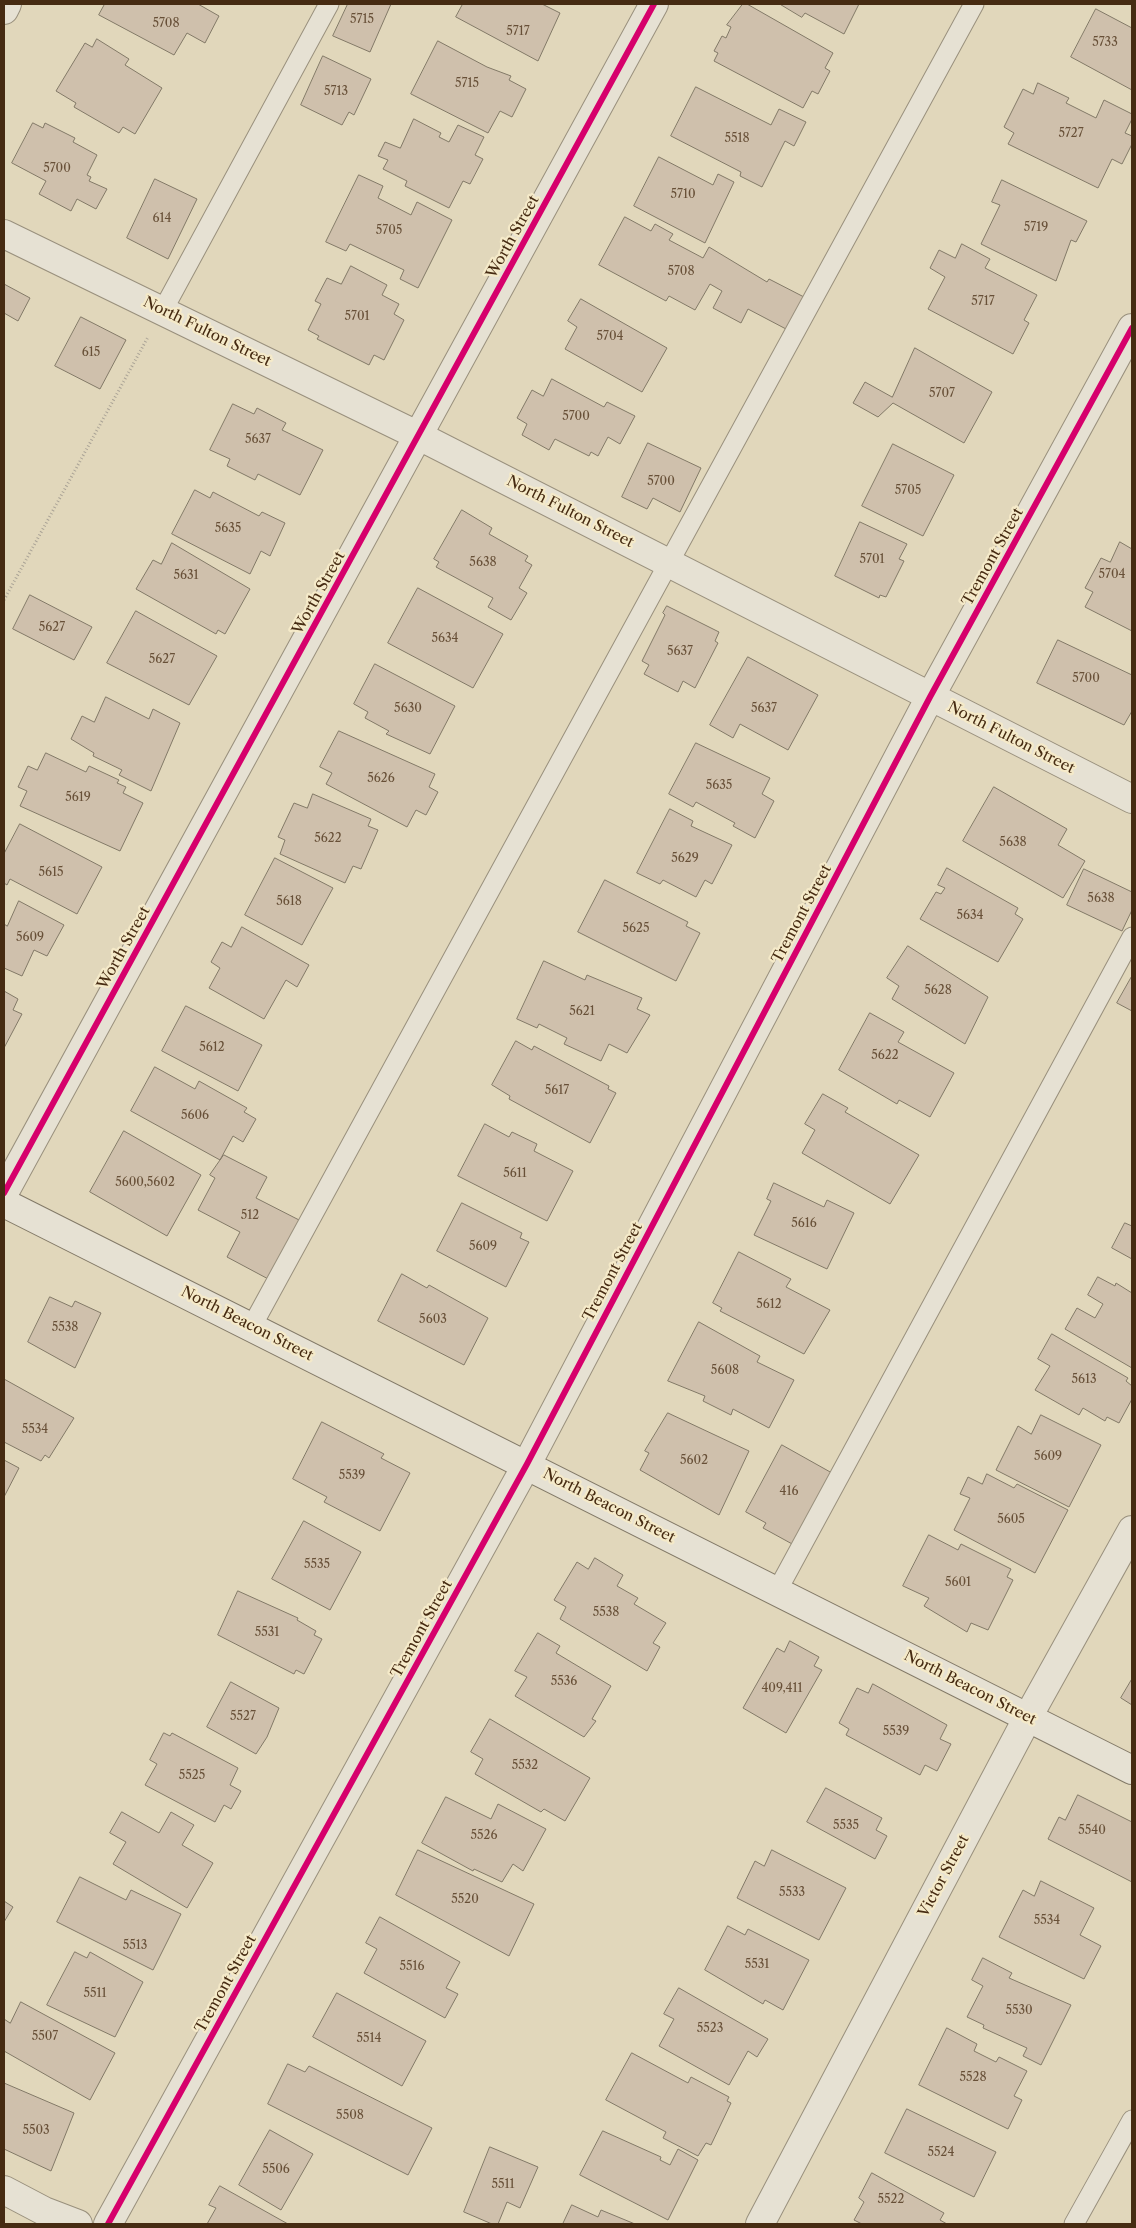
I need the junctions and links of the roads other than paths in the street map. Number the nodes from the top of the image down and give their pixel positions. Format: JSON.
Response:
{"nodes":[{"id":1,"x":7,"y":4,"type":"edge"},
{"id":2,"x":329,"y":4,"type":"edge"},
{"id":3,"x":654,"y":4,"type":"edge"},
{"id":4,"x":974,"y":4,"type":"edge"},
{"id":5,"x":4,"y":10,"type":"edge"},
{"id":6,"x":4,"y":234,"type":"edge"},
{"id":7,"x":163,"y":310,"type":"junction"},
{"id":8,"x":1132,"y":328,"type":"edge"},
{"id":9,"x":419,"y":436,"type":"junction"},
{"id":10,"x":670,"y":563,"type":"junction"},
{"id":11,"x":930,"y":697,"type":"junction"},
{"id":12,"x":1132,"y":799,"type":"edge"},
{"id":13,"x":1132,"y":937,"type":"edge"},
{"id":14,"x":4,"y":1193,"type":"edge"},
{"id":15,"x":4,"y":1203,"type":"edge"},
{"id":16,"x":252,"y":1326,"type":"junction"},
{"id":17,"x":527,"y":1464,"type":"junction"},
{"id":18,"x":1132,"y":1530,"type":"edge"},
{"id":19,"x":777,"y":1591,"type":"junction"},
{"id":20,"x":1028,"y":1717,"type":"junction"},
{"id":21,"x":1132,"y":1770,"type":"edge"},
{"id":22,"x":1132,"y":2120,"type":"edge"},
{"id":23,"x":4,"y":2190,"type":"edge"},
{"id":24,"x":40,"y":2217,"type":"edge"},
{"id":25,"x":78,"y":2224,"type":"edge"},
{"id":26,"x":108,"y":2224,"type":"edge"},
{"id":27,"x":760,"y":2224,"type":"edge"},
{"id":28,"x":1074,"y":2224,"type":"edge"}],
"edges":[{"from":1,"to":5,"type":"street"},
{"from":2,"to":7,"type":"lane"},
{"from":3,"to":9,"type":"street","name":"Worth Street"},
{"from":4,"to":10,"type":"lane"},
{"from":6,"to":7,"type":"street","name":"North Fulton Street"},
{"from":7,"to":9,"type":"street","name":"North Fulton Street"},
{"from":8,"to":11,"type":"street","name":"Tremont Street"},
{"from":9,"to":10,"type":"street","name":"North Fulton Street"},
{"from":9,"to":14,"type":"street","name":"Worth Street"},
{"from":10,"to":11,"type":"street","name":"North Fulton Street"},
{"from":10,"to":16,"type":"lane"},
{"from":11,"to":12,"type":"street","name":"North Fulton Street"},
{"from":11,"to":17,"type":"street","name":"Tremont Street"},
{"from":13,"to":19,"type":"lane"},
{"from":15,"to":16,"type":"street","name":"North Beacon Street"},
{"from":16,"to":17,"type":"street","name":"North Beacon Street"},
{"from":17,"to":19,"type":"street","name":"North Beacon Street"},
{"from":17,"to":26,"type":"street","name":"Tremont Street"},
{"from":18,"to":20,"type":"street","name":"Victor Street"},
{"from":19,"to":20,"type":"street","name":"North Beacon Street"},
{"from":20,"to":21,"type":"street","name":"North Beacon Street"},
{"from":20,"to":27,"type":"street","name":"Victor Street"},
{"from":22,"to":28,"type":"lane"},
{"from":23,"to":24,"type":"street"},
{"from":24,"to":25,"type":"street"}]}
